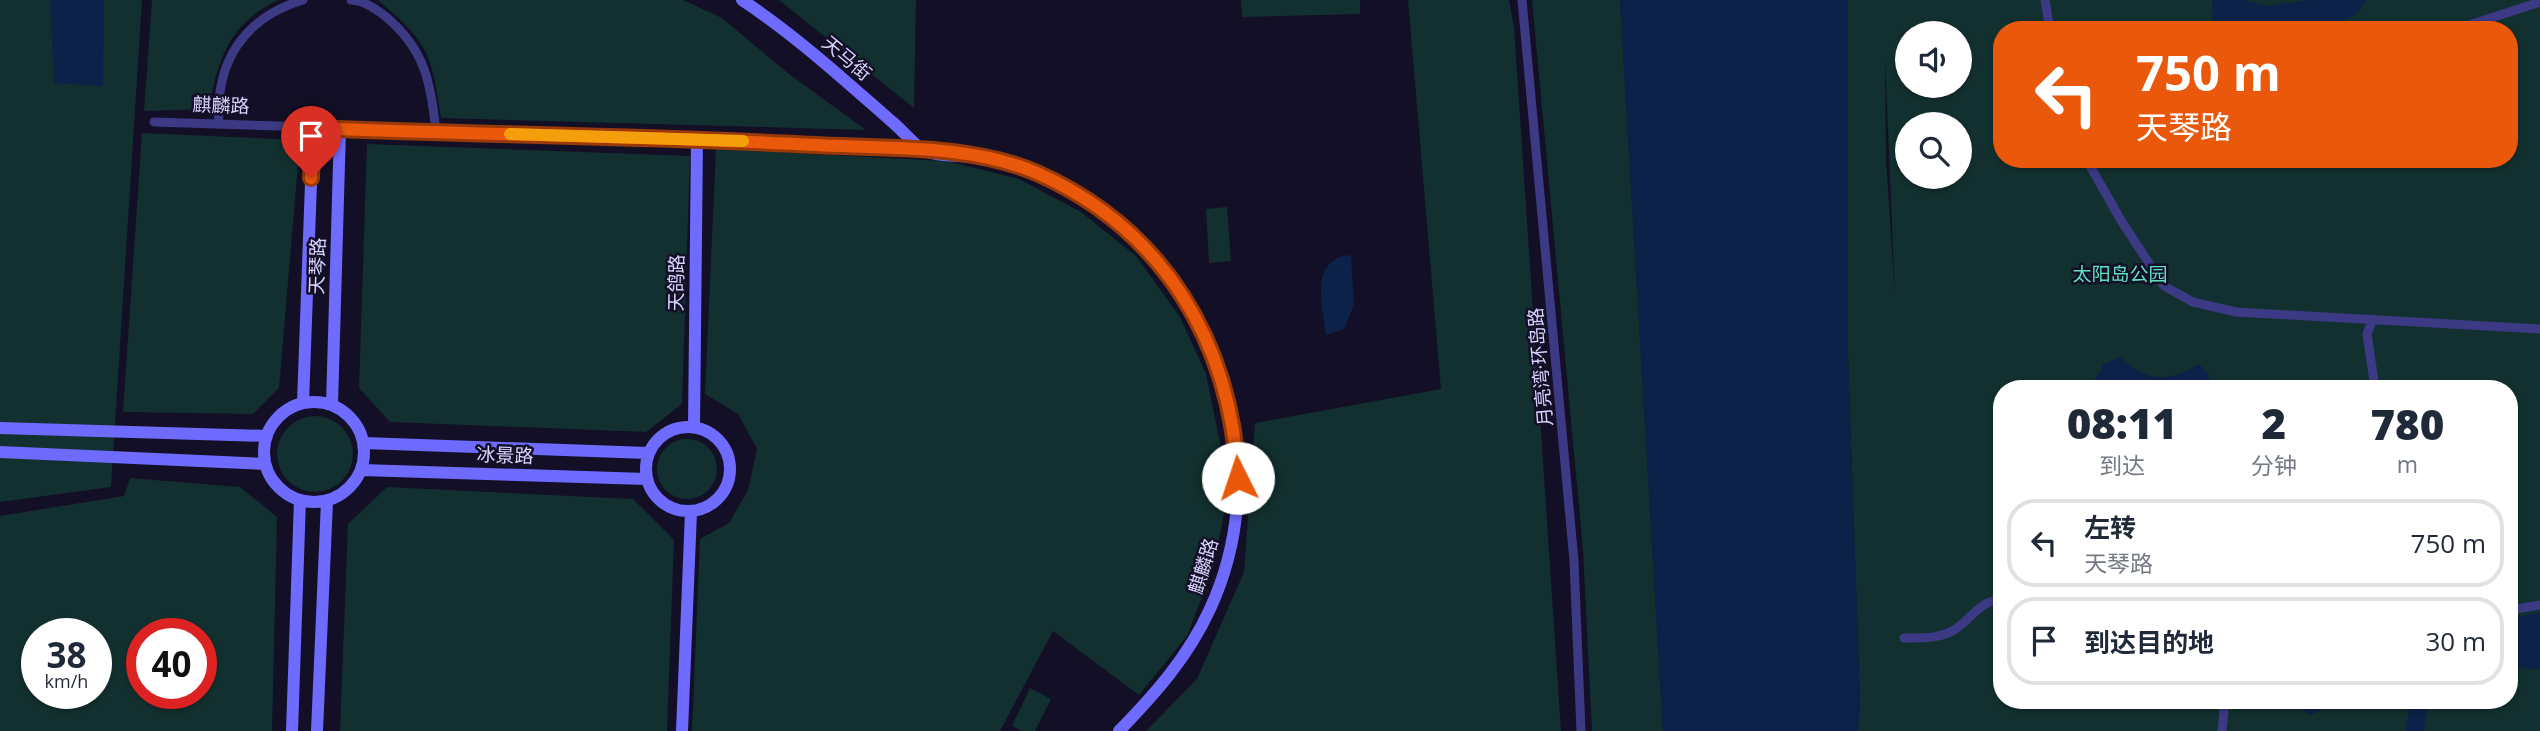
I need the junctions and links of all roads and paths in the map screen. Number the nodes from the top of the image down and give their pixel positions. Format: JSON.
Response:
{"nodes":[{"id":1,"x":303,"y":0,"type":"edge"},
{"id":2,"x":351,"y":0,"type":"edge"},
{"id":3,"x":358,"y":0,"type":"edge"},
{"id":4,"x":742,"y":0,"type":"edge"},
{"id":5,"x":1522,"y":0,"type":"edge"},
{"id":6,"x":2045,"y":0,"type":"edge"},
{"id":7,"x":2540,"y":2,"type":"edge"},
{"id":8,"x":2048,"y":21,"type":"edge"},
{"id":9,"x":2482,"y":21,"type":"edge"},
{"id":10,"x":154,"y":122,"type":"dead end"},
{"id":11,"x":219,"y":124,"type":"junction"},
{"id":12,"x":313,"y":128,"type":"junction"},
{"id":13,"x":340,"y":129,"type":"junction"},
{"id":14,"x":436,"y":132,"type":"junction"},
{"id":15,"x":697,"y":139,"type":"junction"},
{"id":16,"x":923,"y":151,"type":"junction"},
{"id":17,"x":2091,"y":168,"type":"edge"},
{"id":18,"x":2373,"y":319,"type":"junction"},
{"id":19,"x":2540,"y":329,"type":"edge"},
{"id":20,"x":2374,"y":380,"type":"edge"},
{"id":21,"x":303,"y":403,"type":"junction"},
{"id":22,"x":332,"y":405,"type":"junction"},
{"id":23,"x":694,"y":427,"type":"junction"},
{"id":24,"x":0,"y":428,"type":"edge"},
{"id":25,"x":267,"y":436,"type":"junction"},
{"id":26,"x":364,"y":443,"type":"junction"},
{"id":27,"x":0,"y":452,"type":"edge"},
{"id":28,"x":648,"y":453,"type":"junction"},
{"id":29,"x":265,"y":464,"type":"junction"},
{"id":30,"x":362,"y":470,"type":"junction"},
{"id":31,"x":646,"y":479,"type":"junction"},
{"id":32,"x":300,"y":500,"type":"junction"},
{"id":33,"x":327,"y":501,"type":"junction"},
{"id":34,"x":691,"y":512,"type":"junction"},
{"id":35,"x":1993,"y":602,"type":"edge"},
{"id":36,"x":2540,"y":605,"type":"edge"},
{"id":37,"x":2518,"y":609,"type":"edge"},
{"id":38,"x":1904,"y":638,"type":"dead end"},
{"id":39,"x":2224,"y":709,"type":"edge"},
{"id":40,"x":292,"y":731,"type":"edge"},
{"id":41,"x":317,"y":731,"type":"edge"},
{"id":42,"x":682,"y":731,"type":"edge"},
{"id":43,"x":1119,"y":731,"type":"edge"},
{"id":44,"x":1581,"y":731,"type":"edge"},
{"id":45,"x":2222,"y":731,"type":"edge"}],
"edges":[{"from":1,"to":11,"type":"street"},
{"from":2,"to":3,"type":"street"},
{"from":3,"to":14,"type":"street"},
{"from":4,"to":16,"type":"street","name":"天马街"},
{"from":5,"to":44,"type":"street","name":"月亮湾·环岛路"},
{"from":6,"to":8,"type":"street"},
{"from":7,"to":9,"type":"street"},
{"from":10,"to":11,"type":"street","name":"麒麟路"},
{"from":11,"to":12,"type":"street","name":"麒麟路"},
{"from":12,"to":13,"type":"street","name":"麒麟路"},
{"from":12,"to":21,"type":"street","name":"天琴路"},
{"from":13,"to":14,"type":"street","name":"麒麟路"},
{"from":13,"to":22,"type":"street","name":"天琴路"},
{"from":14,"to":15,"type":"street","name":"麒麟路"},
{"from":15,"to":16,"type":"street","name":"麒麟路"},
{"from":15,"to":23,"type":"street","name":"天鸽路"},
{"from":16,"to":43,"type":"street","name":"麒麟路"},
{"from":17,"to":18,"type":"street"},
{"from":18,"to":19,"type":"street"},
{"from":18,"to":20,"type":"street"},
{"from":21,"to":22,"type":"street"},
{"from":21,"to":25,"type":"street"},
{"from":22,"to":26,"type":"street"},
{"from":23,"to":28,"type":"street"},
{"from":23,"to":34,"type":"street"},
{"from":24,"to":25,"type":"street"},
{"from":25,"to":29,"type":"street"},
{"from":26,"to":28,"type":"street","name":"冰景路"},
{"from":26,"to":30,"type":"street"},
{"from":27,"to":29,"type":"street"},
{"from":28,"to":31,"type":"street"},
{"from":29,"to":32,"type":"street"},
{"from":30,"to":31,"type":"street","name":"冰景路"},
{"from":30,"to":33,"type":"street"},
{"from":31,"to":34,"type":"street"},
{"from":32,"to":33,"type":"street"},
{"from":32,"to":40,"type":"street"},
{"from":33,"to":41,"type":"street"},
{"from":34,"to":42,"type":"street"},
{"from":35,"to":38,"type":"street"},
{"from":36,"to":37,"type":"street"},
{"from":39,"to":45,"type":"street"}]}
